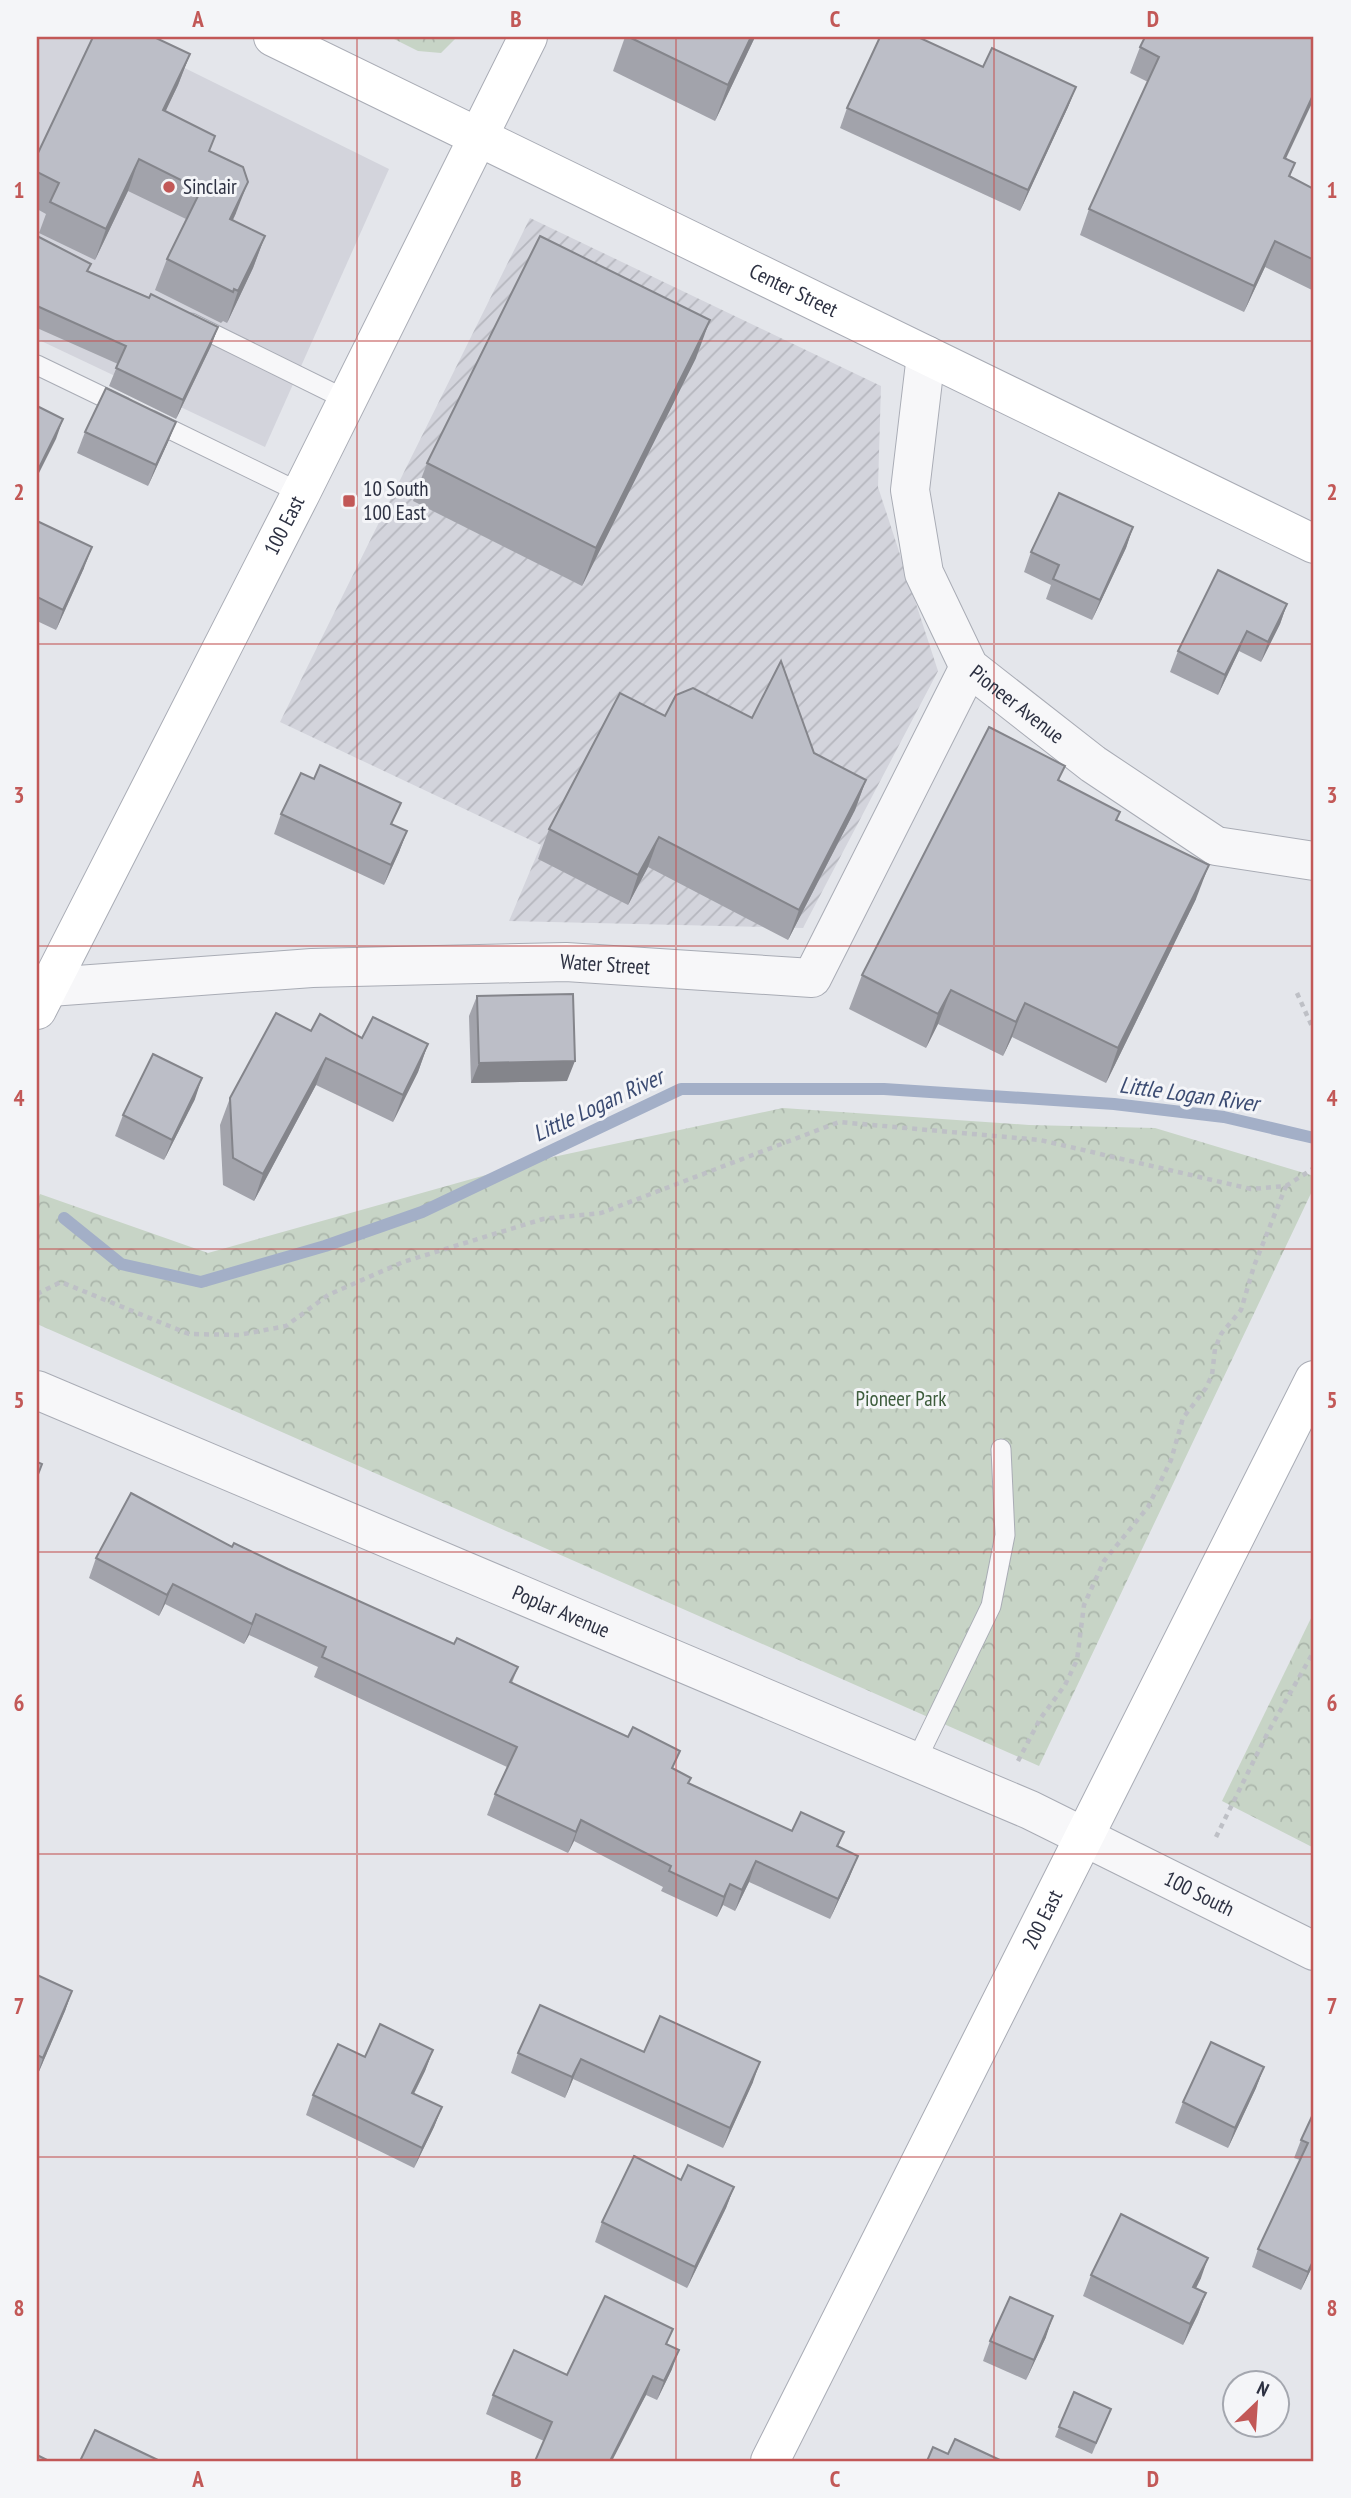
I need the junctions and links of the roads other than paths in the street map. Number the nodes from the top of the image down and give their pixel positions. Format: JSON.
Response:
{"nodes":[{"id":1,"x":273,"y":37,"type":"edge"},
{"id":2,"x":528,"y":37,"type":"edge"},
{"id":3,"x":478,"y":137,"type":"junction"},
{"id":4,"x":179,"y":317,"type":"edge"},
{"id":5,"x":926,"y":355,"type":"junction"},
{"id":6,"x":37,"y":365,"type":"edge"},
{"id":7,"x":347,"y":400,"type":"junction"},
{"id":8,"x":301,"y":493,"type":"junction"},
{"id":9,"x":1314,"y":544,"type":"edge"},
{"id":10,"x":969,"y":667,"type":"junction"},
{"id":11,"x":1314,"y":861,"type":"edge"},
{"id":12,"x":43,"y":999,"type":"edge"},
{"id":13,"x":1314,"y":1380,"type":"edge"},
{"id":14,"x":37,"y":1390,"type":"edge"},
{"id":15,"x":1001,"y":1449,"type":"dead end"},
{"id":16,"x":916,"y":1761,"type":"junction"},
{"id":17,"x":1084,"y":1835,"type":"junction"},
{"id":18,"x":1314,"y":1951,"type":"edge"},
{"id":19,"x":770,"y":2461,"type":"edge"}],
"edges":[{"from":1,"to":3,"type":"main road","name":"Center Street"},
{"from":2,"to":3,"type":"main road","name":"100 East"},
{"from":3,"to":5,"type":"main road","name":"Center Street"},
{"from":3,"to":7,"type":"main road","name":"100 East"},
{"from":4,"to":7,"type":"lane"},
{"from":5,"to":9,"type":"main road","name":"Center Street"},
{"from":5,"to":10,"type":"street","name":"Pioneer Avenue"},
{"from":6,"to":8,"type":"lane"},
{"from":7,"to":8,"type":"main road","name":"100 East"},
{"from":8,"to":12,"type":"main road","name":"100 East"},
{"from":10,"to":11,"type":"street","name":"Pioneer Avenue"},
{"from":10,"to":12,"type":"street","name":"Water Street"},
{"from":13,"to":17,"type":"main road","name":"200 East"},
{"from":14,"to":16,"type":"street","name":"Poplar Avenue"},
{"from":15,"to":16,"type":"lane"},
{"from":16,"to":17,"type":"street","name":"Poplar Avenue"},
{"from":17,"to":18,"type":"street","name":"100 South"},
{"from":17,"to":19,"type":"main road","name":"200 East"}]}
